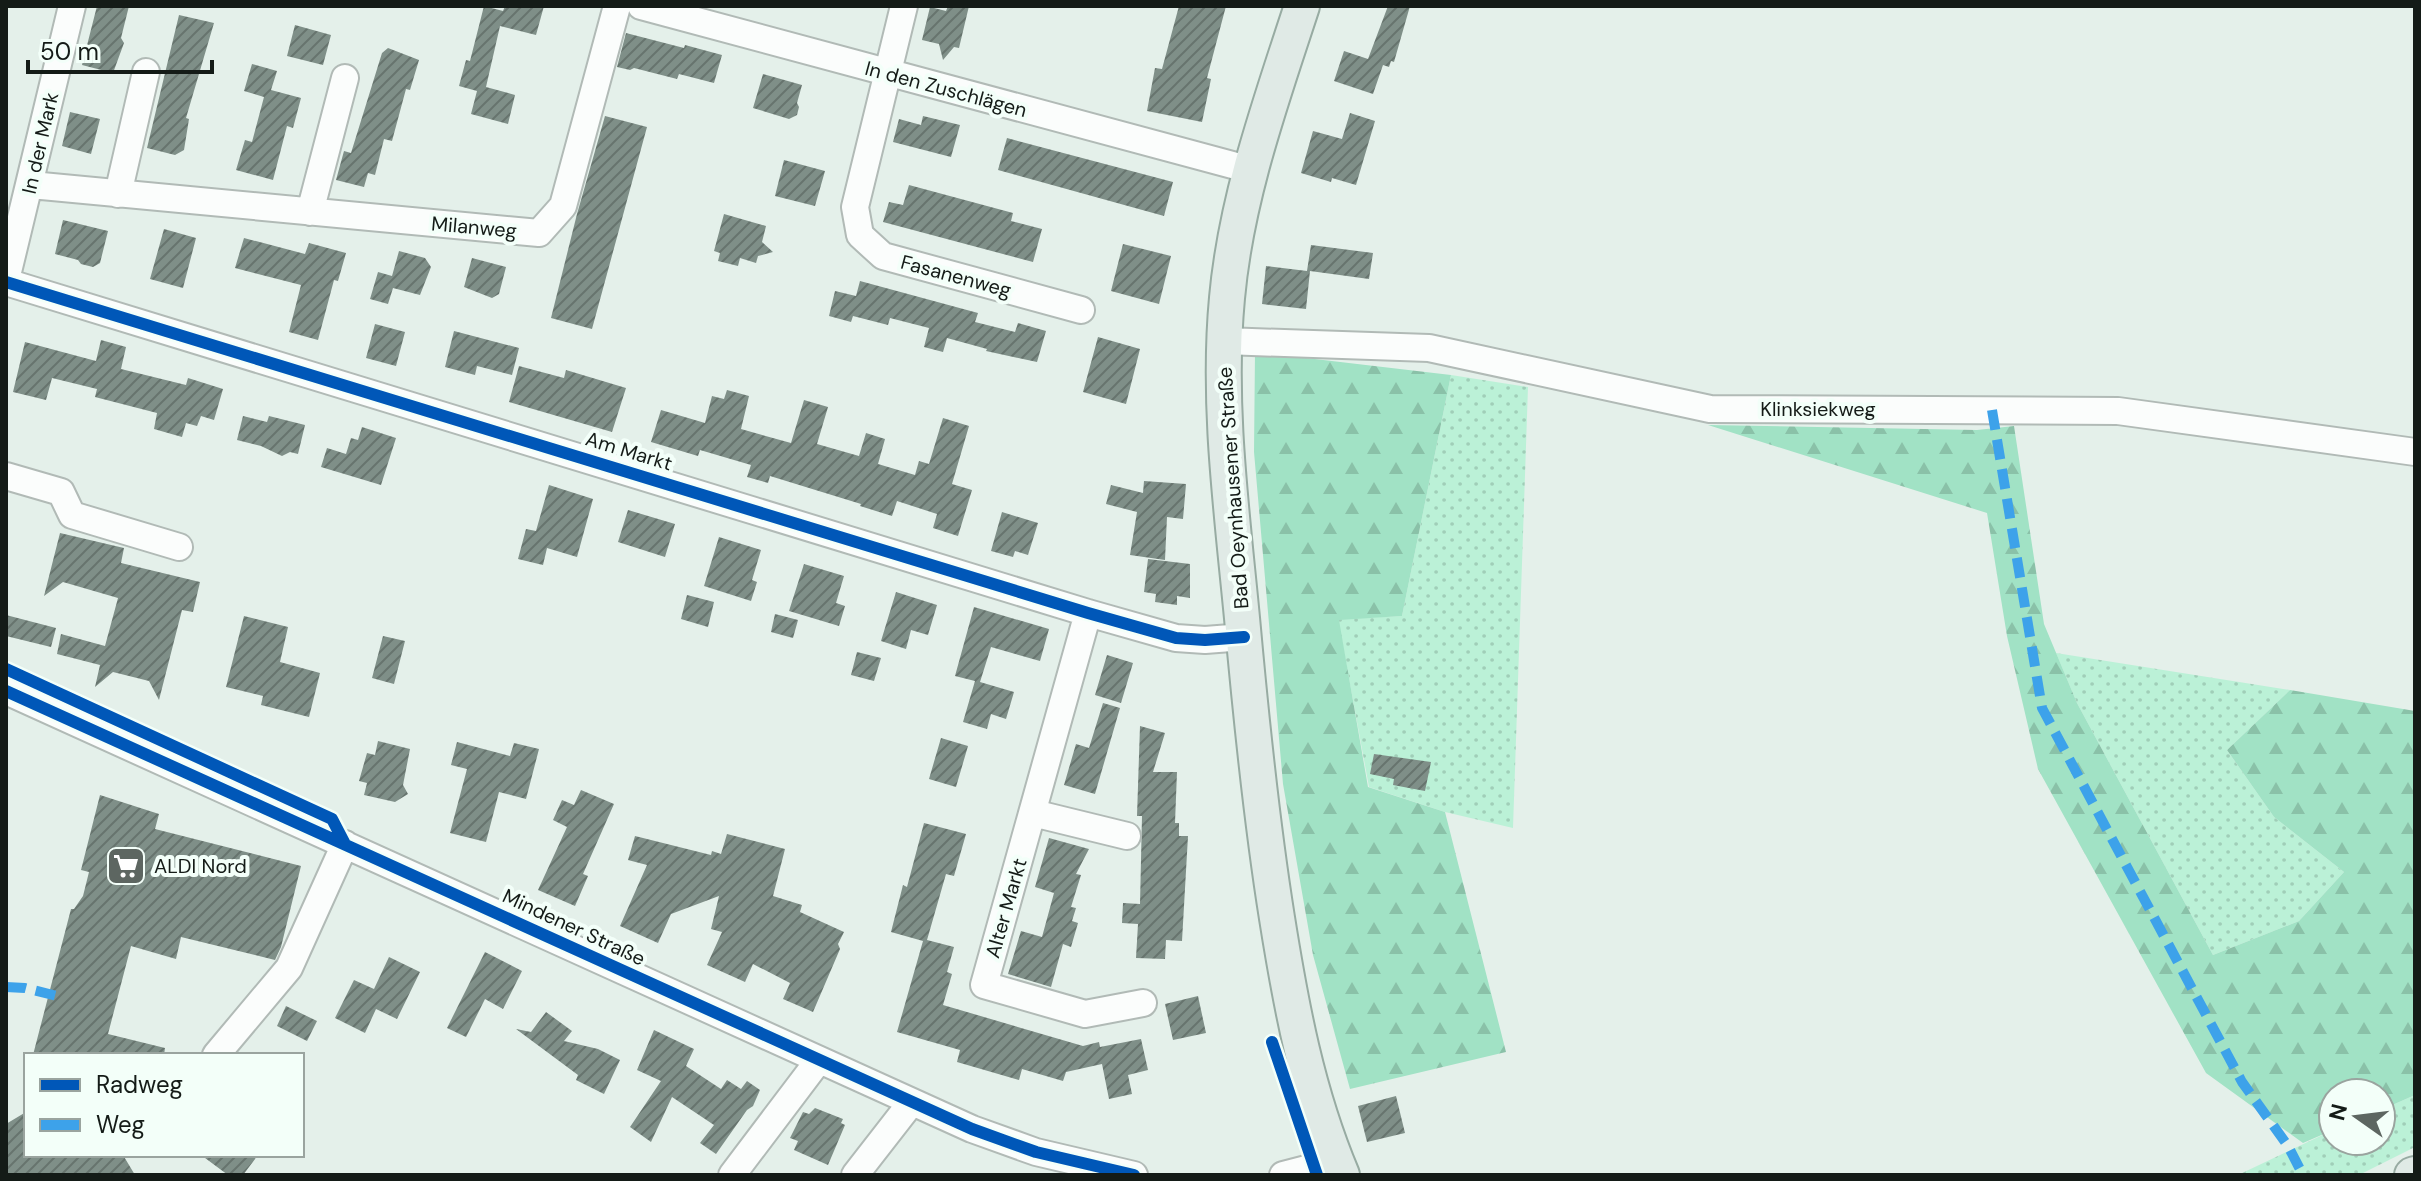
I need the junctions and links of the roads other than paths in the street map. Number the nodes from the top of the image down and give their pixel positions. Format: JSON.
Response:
{"nodes":[{"id":1,"x":72,"y":6,"type":"edge"},
{"id":2,"x":617,"y":6,"type":"edge"},
{"id":3,"x":641,"y":6,"type":"edge"},
{"id":4,"x":904,"y":6,"type":"edge"},
{"id":5,"x":1302,"y":6,"type":"edge"},
{"id":6,"x":146,"y":72,"type":"dead end"},
{"id":7,"x":889,"y":74,"type":"junction"},
{"id":8,"x":345,"y":78,"type":"dead end"},
{"id":9,"x":1251,"y":170,"type":"junction"},
{"id":10,"x":31,"y":185,"type":"junction"},
{"id":11,"x":118,"y":194,"type":"junction"},
{"id":12,"x":310,"y":212,"type":"junction"},
{"id":13,"x":6,"y":281,"type":"edge"},
{"id":14,"x":1081,"y":310,"type":"dead end"},
{"id":15,"x":1224,"y":341,"type":"junction"},
{"id":16,"x":2415,"y":452,"type":"edge"},
{"id":17,"x":6,"y":476,"type":"edge"},
{"id":18,"x":179,"y":547,"type":"dead end"},
{"id":19,"x":1088,"y":613,"type":"junction"},
{"id":20,"x":1244,"y":637,"type":"junction"},
{"id":21,"x":6,"y":691,"type":"edge"},
{"id":22,"x":1033,"y":813,"type":"junction"},
{"id":23,"x":1127,"y":836,"type":"dead end"},
{"id":24,"x":345,"y":844,"type":"junction"},
{"id":25,"x":1143,"y":1003,"type":"dead end"},
{"id":26,"x":218,"y":1053,"type":"edge"},
{"id":27,"x":819,"y":1060,"type":"junction"},
{"id":28,"x":911,"y":1103,"type":"junction"},
{"id":29,"x":1339,"y":1168,"type":"edge"},
{"id":30,"x":732,"y":1175,"type":"edge"},
{"id":31,"x":855,"y":1175,"type":"edge"},
{"id":32,"x":1134,"y":1175,"type":"edge"},
{"id":33,"x":1283,"y":1175,"type":"edge"}],
"edges":[{"from":1,"to":10,"type":"street","name":"In der Mark"},
{"from":2,"to":12,"type":"street","name":"Milanweg"},
{"from":3,"to":7,"type":"street","name":"In den Zuschlägen"},
{"from":4,"to":7,"type":"street","name":"Fasanenweg"},
{"from":5,"to":9,"type":"main road","name":"Bad Oeynhausener Straße"},
{"from":6,"to":11,"type":"street"},
{"from":7,"to":9,"type":"street","name":"In den Zuschlägen"},
{"from":7,"to":14,"type":"street","name":"Fasanenweg"},
{"from":8,"to":12,"type":"street"},
{"from":9,"to":15,"type":"main road","name":"Bad Oeynhausener Straße"},
{"from":10,"to":11,"type":"street","name":"Milanweg"},
{"from":10,"to":13,"type":"street","name":"In der Mark"},
{"from":11,"to":12,"type":"street","name":"Milanweg"},
{"from":13,"to":19,"type":"street","name":"Am Markt"},
{"from":15,"to":16,"type":"street","name":"Klinksiekweg"},
{"from":15,"to":20,"type":"main road","name":"Bad Oeynhausener Straße"},
{"from":17,"to":18,"type":"street"},
{"from":19,"to":20,"type":"street","name":"Am Markt"},
{"from":19,"to":22,"type":"street","name":"Alter Markt"},
{"from":20,"to":29,"type":"main road","name":"Bad Oeynhausener Straße"},
{"from":21,"to":24,"type":"street","name":"Mindener Straße"},
{"from":22,"to":23,"type":"street"},
{"from":22,"to":25,"type":"street","name":"Alter Markt"},
{"from":24,"to":26,"type":"street"},
{"from":24,"to":27,"type":"street","name":"Mindener Straße"},
{"from":27,"to":28,"type":"street","name":"Mindener Straße"},
{"from":27,"to":30,"type":"street"},
{"from":28,"to":31,"type":"street"},
{"from":28,"to":32,"type":"street","name":"Mindener Straße"},
{"from":29,"to":33,"type":"street"}]}
